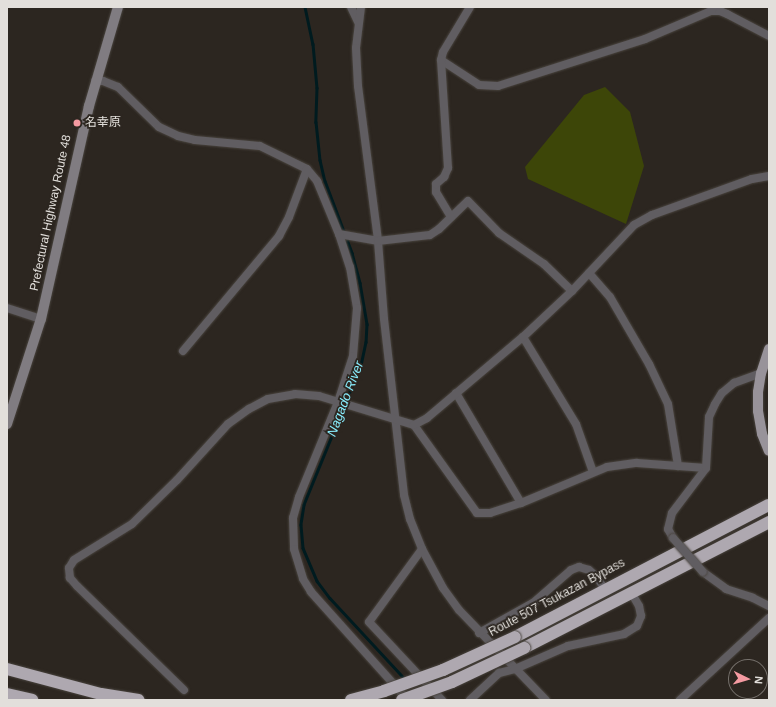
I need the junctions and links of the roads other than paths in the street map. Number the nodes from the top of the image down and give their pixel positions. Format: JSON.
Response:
{"nodes":[{"id":1,"x":118,"y":7,"type":"edge"},
{"id":2,"x":351,"y":7,"type":"edge"},
{"id":3,"x":361,"y":7,"type":"edge"},
{"id":4,"x":470,"y":7,"type":"edge"},
{"id":5,"x":358,"y":22,"type":"junction"},
{"id":6,"x":769,"y":36,"type":"edge"},
{"id":7,"x":441,"y":60,"type":"junction"},
{"id":8,"x":95,"y":81,"type":"junction"},
{"id":9,"x":307,"y":169,"type":"junction"},
{"id":10,"x":769,"y":176,"type":"edge"},
{"id":11,"x":451,"y":217,"type":"junction"},
{"id":12,"x":339,"y":234,"type":"junction"},
{"id":13,"x":378,"y":241,"type":"junction"},
{"id":14,"x":589,"y":273,"type":"junction"},
{"id":15,"x":572,"y":291,"type":"junction"},
{"id":16,"x":7,"y":308,"type":"edge"},
{"id":17,"x":41,"y":319,"type":"junction"},
{"id":18,"x":523,"y":337,"type":"junction"},
{"id":19,"x":769,"y":349,"type":"edge"},
{"id":20,"x":183,"y":352,"type":"dead end"},
{"id":21,"x":761,"y":373,"type":"junction"},
{"id":22,"x":456,"y":393,"type":"junction"},
{"id":23,"x":338,"y":402,"type":"junction"},
{"id":24,"x":396,"y":421,"type":"junction"},
{"id":25,"x":7,"y":424,"type":"edge"},
{"id":26,"x":414,"y":425,"type":"junction"},
{"id":27,"x":769,"y":450,"type":"edge"},
{"id":28,"x":678,"y":466,"type":"junction"},
{"id":29,"x":706,"y":468,"type":"junction"},
{"id":30,"x":593,"y":472,"type":"junction"},
{"id":31,"x":521,"y":503,"type":"junction"},
{"id":32,"x":769,"y":505,"type":"edge"},
{"id":33,"x":769,"y":522,"type":"edge"},
{"id":34,"x":422,"y":549,"type":"junction"},
{"id":35,"x":604,"y":590,"type":"junction"},
{"id":36,"x":632,"y":594,"type":"junction"},
{"id":37,"x":769,"y":606,"type":"edge"},
{"id":38,"x":769,"y":618,"type":"edge"},
{"id":39,"x":479,"y":633,"type":"junction"},
{"id":40,"x":7,"y":669,"type":"edge"},
{"id":41,"x":515,"y":669,"type":"junction"},
{"id":42,"x":184,"y":690,"type":"dead end"},
{"id":43,"x":7,"y":694,"type":"edge"},
{"id":44,"x":32,"y":700,"type":"edge"},
{"id":45,"x":139,"y":700,"type":"edge"},
{"id":46,"x":351,"y":700,"type":"edge"},
{"id":47,"x":402,"y":700,"type":"edge"},
{"id":48,"x":408,"y":700,"type":"edge"},
{"id":49,"x":442,"y":700,"type":"edge"},
{"id":50,"x":470,"y":700,"type":"edge"},
{"id":51,"x":546,"y":700,"type":"edge"},
{"id":52,"x":680,"y":700,"type":"edge"}],
"edges":[{"from":1,"to":8,"type":"main road","name":"Prefectural Highway Route 48"},
{"from":2,"to":5,"type":"street"},
{"from":3,"to":5,"type":"street"},
{"from":4,"to":7,"type":"street"},
{"from":5,"to":13,"type":"street"},
{"from":6,"to":7,"type":"street"},
{"from":7,"to":11,"type":"street"},
{"from":8,"to":9,"type":"street"},
{"from":8,"to":17,"type":"main road","name":"Prefectural Highway Route 48"},
{"from":9,"to":12,"type":"street"},
{"from":9,"to":20,"type":"street"},
{"from":10,"to":14,"type":"street"},
{"from":11,"to":13,"type":"street"},
{"from":11,"to":15,"type":"street"},
{"from":12,"to":13,"type":"street"},
{"from":12,"to":23,"type":"street"},
{"from":13,"to":24,"type":"street"},
{"from":14,"to":15,"type":"street"},
{"from":14,"to":28,"type":"street"},
{"from":15,"to":18,"type":"street"},
{"from":16,"to":17,"type":"street"},
{"from":17,"to":25,"type":"main road","name":"Prefectural Highway Route 48"},
{"from":18,"to":22,"type":"street"},
{"from":18,"to":30,"type":"street"},
{"from":19,"to":21,"type":"main road"},
{"from":21,"to":27,"type":"main road"},
{"from":21,"to":29,"type":"street"},
{"from":22,"to":26,"type":"street"},
{"from":22,"to":31,"type":"street"},
{"from":23,"to":24,"type":"street"},
{"from":23,"to":42,"type":"street"},
{"from":23,"to":48,"type":"street"},
{"from":24,"to":26,"type":"street"},
{"from":24,"to":34,"type":"street"},
{"from":26,"to":31,"type":"street"},
{"from":28,"to":29,"type":"street"},
{"from":28,"to":30,"type":"street"},
{"from":29,"to":37,"type":"street","bridge":true},
{"from":30,"to":31,"type":"street"},
{"from":32,"to":35,"type":"highway","name":"Route 507 Tsukazan Bypass"},
{"from":33,"to":36,"type":"highway"},
{"from":34,"to":39,"type":"street"},
{"from":34,"to":49,"type":"street"},
{"from":35,"to":39,"type":"street"},
{"from":35,"to":46,"type":"highway","name":"Route 507 Tsukazan Bypass","bridge":true},
{"from":36,"to":41,"type":"street"},
{"from":36,"to":47,"type":"highway","bridge":true},
{"from":38,"to":52,"type":"street"},
{"from":39,"to":41,"type":"street"},
{"from":40,"to":45,"type":"highway"},
{"from":41,"to":50,"type":"street"},
{"from":41,"to":51,"type":"street"},
{"from":43,"to":44,"type":"highway"}]}
